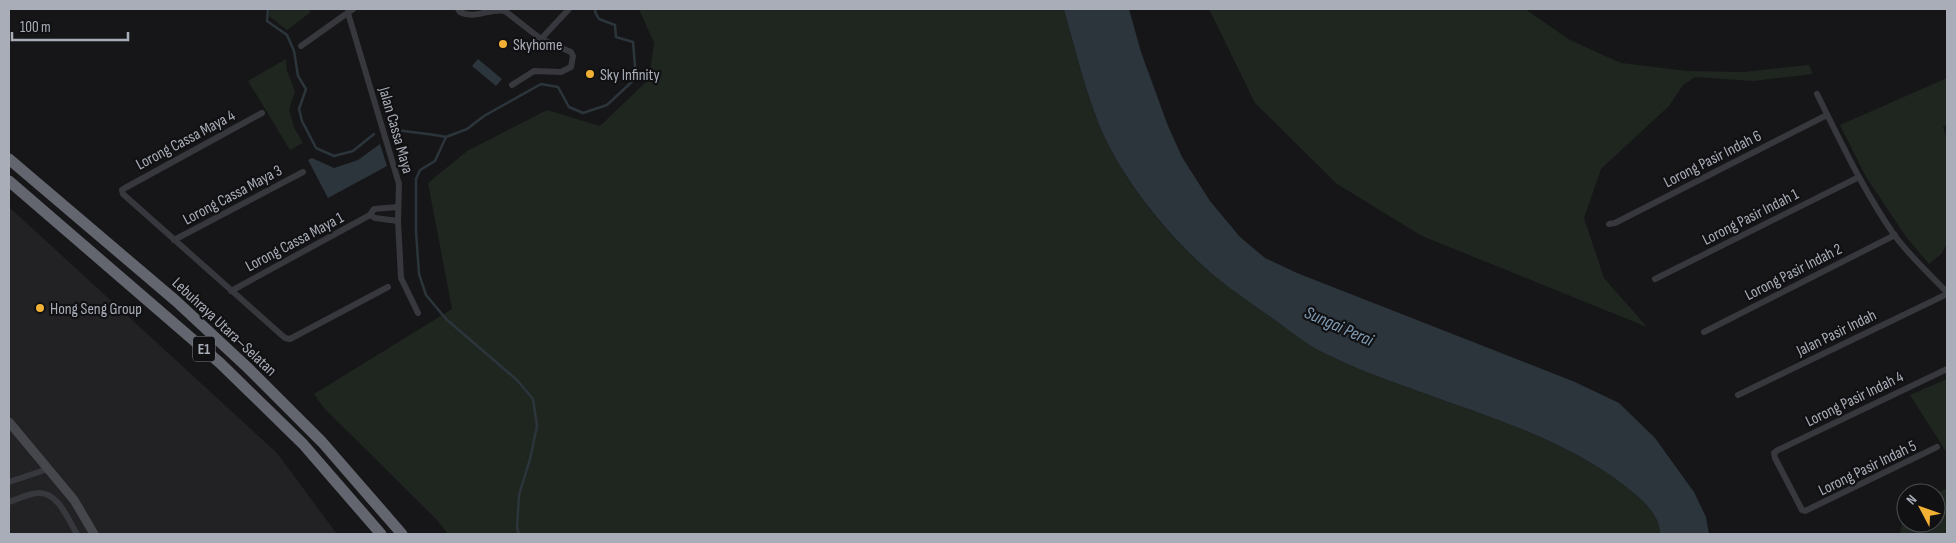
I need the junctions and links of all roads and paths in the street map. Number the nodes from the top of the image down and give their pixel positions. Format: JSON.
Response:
{"nodes":[{"id":1,"x":458,"y":9,"type":"edge"},
{"id":2,"x":568,"y":9,"type":"edge"},
{"id":3,"x":351,"y":11,"type":"edge"},
{"id":4,"x":540,"y":39,"type":"junction"},
{"id":5,"x":301,"y":46,"type":"dead end"},
{"id":6,"x":512,"y":85,"type":"dead end"},
{"id":7,"x":1817,"y":94,"type":"dead end"},
{"id":8,"x":262,"y":113,"type":"dead end"},
{"id":9,"x":1828,"y":114,"type":"junction"},
{"id":10,"x":9,"y":159,"type":"edge"},
{"id":11,"x":303,"y":172,"type":"dead end"},
{"id":12,"x":1859,"y":177,"type":"junction"},
{"id":13,"x":9,"y":182,"type":"edge"},
{"id":14,"x":398,"y":207,"type":"junction"},
{"id":15,"x":370,"y":215,"type":"junction"},
{"id":16,"x":398,"y":221,"type":"junction"},
{"id":17,"x":1609,"y":224,"type":"dead end"},
{"id":18,"x":1895,"y":235,"type":"junction"},
{"id":19,"x":174,"y":240,"type":"junction"},
{"id":20,"x":1655,"y":280,"type":"dead end"},
{"id":21,"x":388,"y":287,"type":"dead end"},
{"id":22,"x":231,"y":291,"type":"junction"},
{"id":23,"x":1947,"y":293,"type":"edge"},
{"id":24,"x":418,"y":313,"type":"dead end"},
{"id":25,"x":1704,"y":332,"type":"dead end"},
{"id":26,"x":1947,"y":369,"type":"edge"},
{"id":27,"x":1738,"y":395,"type":"dead end"},
{"id":28,"x":9,"y":422,"type":"edge"},
{"id":29,"x":1937,"y":447,"type":"dead end"},
{"id":30,"x":48,"y":469,"type":"junction"},
{"id":31,"x":9,"y":482,"type":"edge"},
{"id":32,"x":9,"y":502,"type":"edge"},
{"id":33,"x":1808,"y":511,"type":"joint"},
{"id":34,"x":77,"y":534,"type":"edge"},
{"id":35,"x":94,"y":534,"type":"edge"},
{"id":36,"x":381,"y":534,"type":"edge"},
{"id":37,"x":402,"y":534,"type":"edge"}],
"edges":[{"from":1,"to":4,"type":"street"},
{"from":2,"to":4,"type":"street"},
{"from":3,"to":5,"type":"street"},
{"from":3,"to":14,"type":"street","name":"Jalan Cassa Maya"},
{"from":4,"to":6,"type":"street"},
{"from":7,"to":9,"type":"street"},
{"from":8,"to":19,"type":"street","name":"Lorong Cassa Maya 4"},
{"from":9,"to":12,"type":"street"},
{"from":9,"to":17,"type":"street","name":"Lorong Pasir Indah 6"},
{"from":10,"to":37,"type":"highway","name":"Lebuhraya Utara–Selatan","number":"E1"},
{"from":11,"to":19,"type":"street","name":"Lorong Cassa Maya 3"},
{"from":12,"to":18,"type":"street"},
{"from":12,"to":20,"type":"street","name":"Lorong Pasir Indah 1"},
{"from":13,"to":36,"type":"highway","name":"Lebuhraya Utara–Selatan","number":"E1"},
{"from":14,"to":15,"type":"street","name":"Lorong Cassa Maya 1"},
{"from":14,"to":16,"type":"street","name":"Jalan Cassa Maya"},
{"from":15,"to":16,"type":"street"},
{"from":15,"to":22,"type":"street","name":"Lorong Cassa Maya 1"},
{"from":16,"to":24,"type":"street","name":"Jalan Cassa Maya"},
{"from":18,"to":23,"type":"street"},
{"from":18,"to":25,"type":"street","name":"Lorong Pasir Indah 2"},
{"from":19,"to":22,"type":"street"},
{"from":21,"to":22,"type":"street"},
{"from":23,"to":27,"type":"street","name":"Jalan Pasir Indah"},
{"from":26,"to":33,"type":"street","name":"Lorong Pasir Indah 4"},
{"from":28,"to":30,"type":"main road"},
{"from":29,"to":33,"type":"street","name":"Lorong Pasir Indah 5"},
{"from":30,"to":31,"type":"street"},
{"from":30,"to":35,"type":"main road"},
{"from":32,"to":34,"type":"street"}]}
